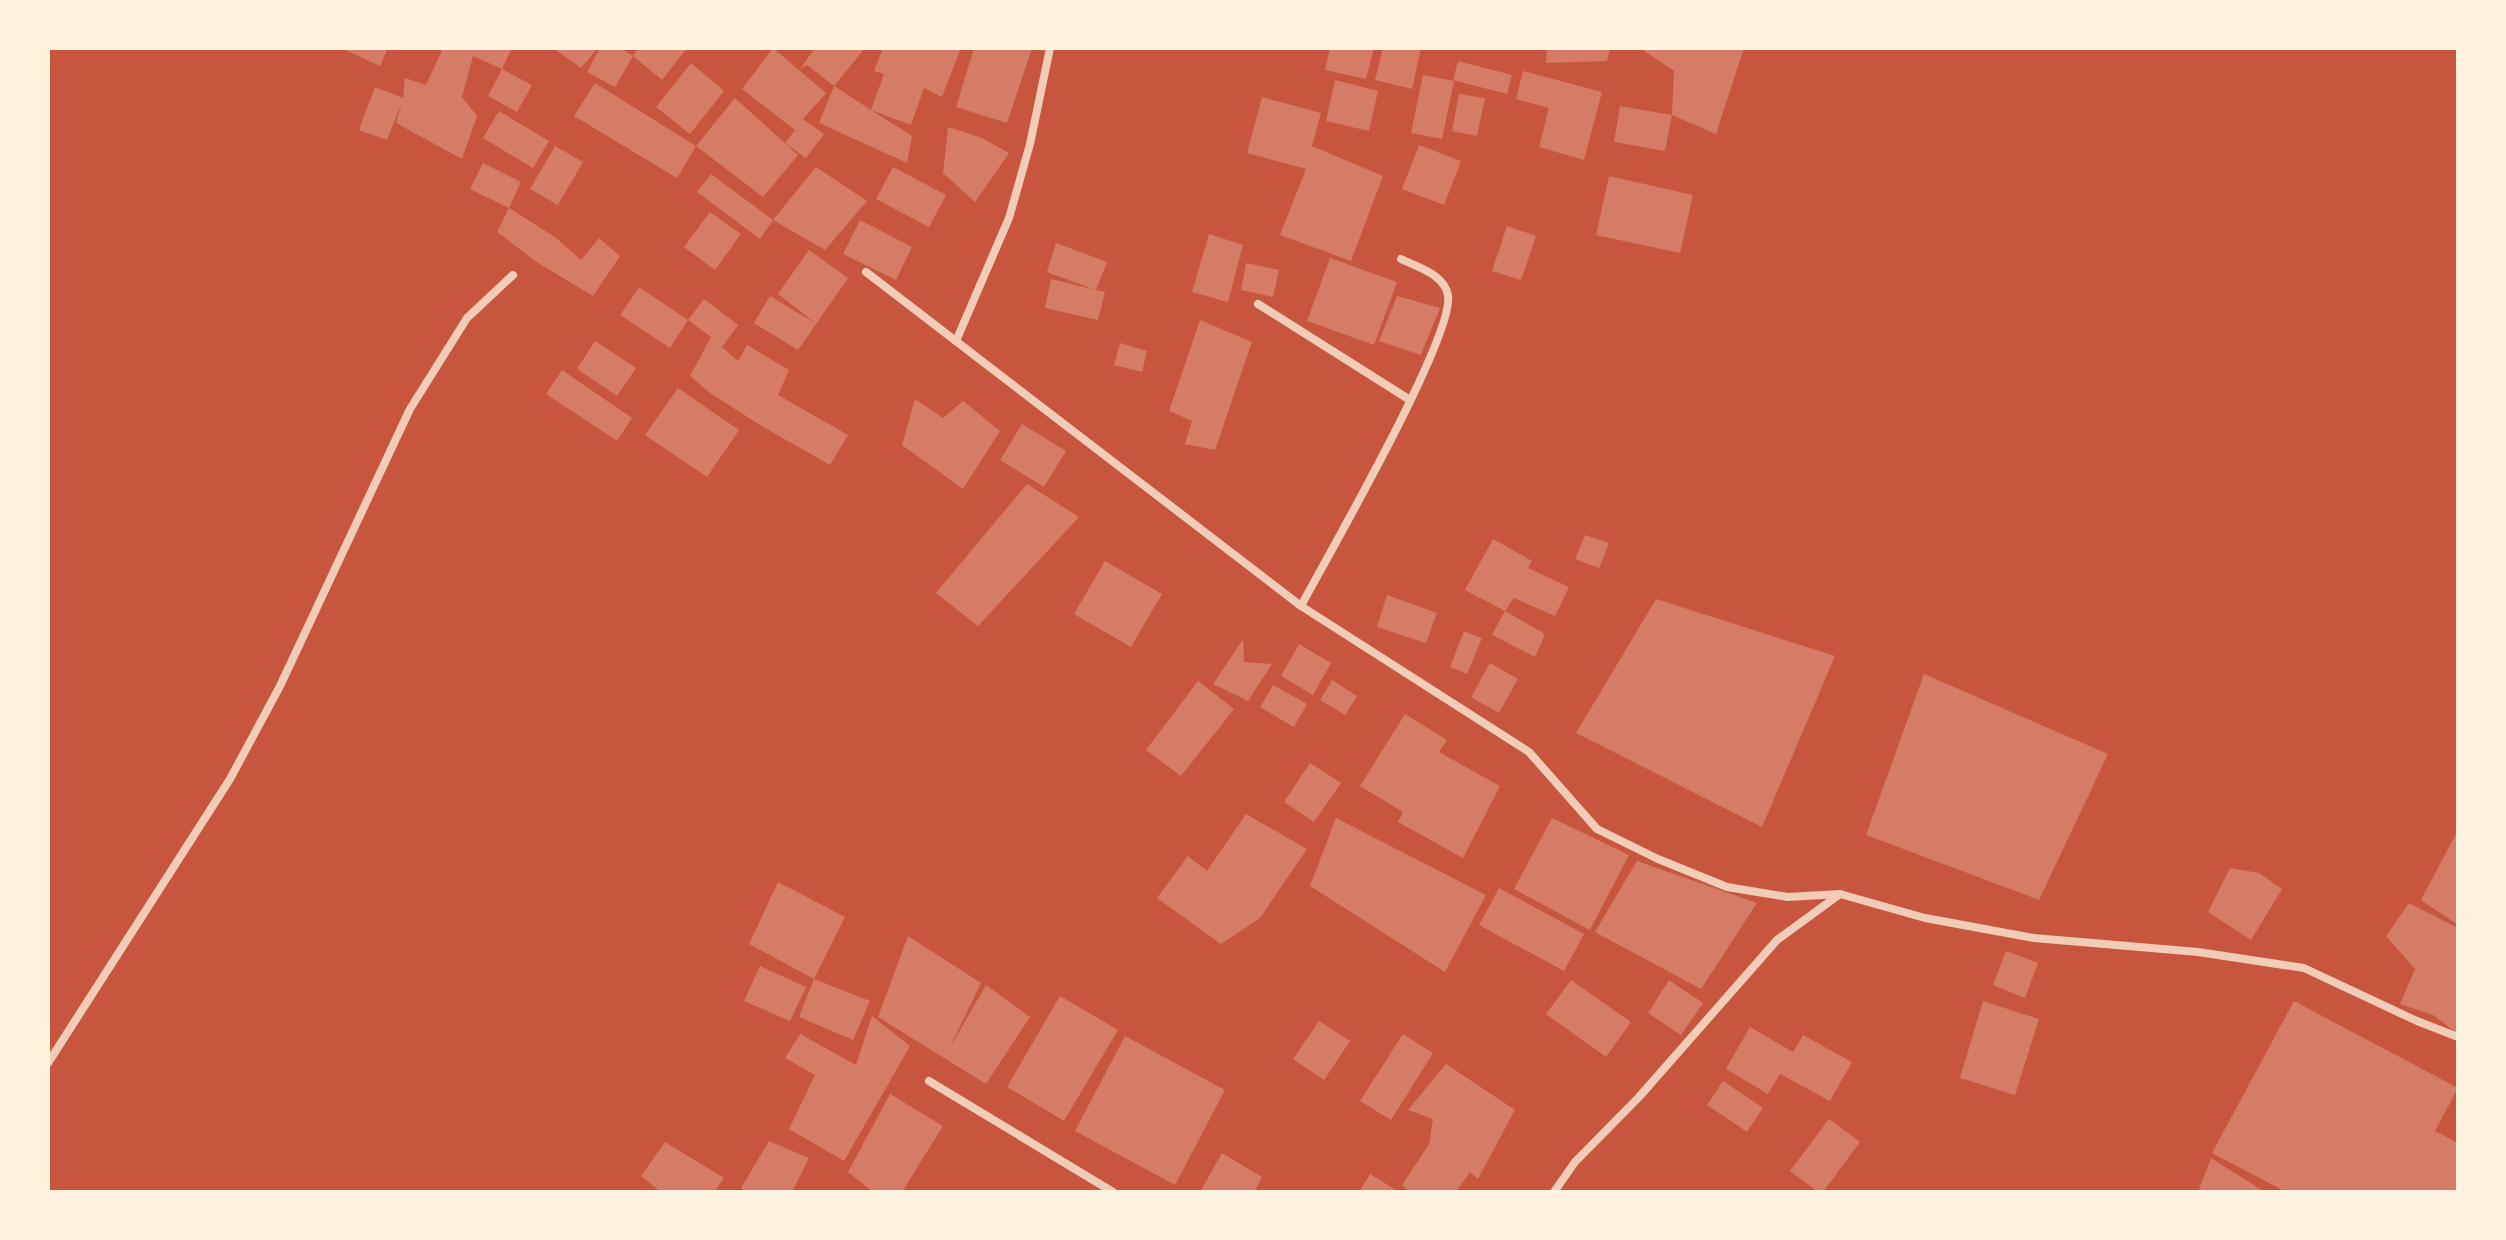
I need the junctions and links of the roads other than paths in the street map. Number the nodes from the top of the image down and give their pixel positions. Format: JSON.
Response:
{"nodes":[{"id":1,"x":1050,"y":48,"type":"edge"},
{"id":2,"x":1401,"y":259,"type":"dead end"},
{"id":3,"x":866,"y":272,"type":"dead end"},
{"id":4,"x":513,"y":275,"type":"dead end"},
{"id":5,"x":1258,"y":304,"type":"dead end"},
{"id":6,"x":956,"y":341,"type":"junction"},
{"id":7,"x":1410,"y":400,"type":"junction"},
{"id":8,"x":1301,"y":606,"type":"junction"},
{"id":9,"x":1840,"y":894,"type":"junction"},
{"id":10,"x":2458,"y":1037,"type":"edge"},
{"id":11,"x":48,"y":1063,"type":"edge"},
{"id":12,"x":929,"y":1081,"type":"dead end"},
{"id":13,"x":1113,"y":1192,"type":"edge"},
{"id":14,"x":1554,"y":1192,"type":"edge"}],
"edges":[{"from":1,"to":6,"type":"street"},
{"from":2,"to":7,"type":"street"},
{"from":3,"to":6,"type":"street"},
{"from":4,"to":11,"type":"street"},
{"from":5,"to":7,"type":"street"},
{"from":6,"to":8,"type":"street"},
{"from":7,"to":8,"type":"street"},
{"from":8,"to":9,"type":"street"},
{"from":9,"to":10,"type":"street"},
{"from":9,"to":14,"type":"street"},
{"from":12,"to":13,"type":"street"}]}
